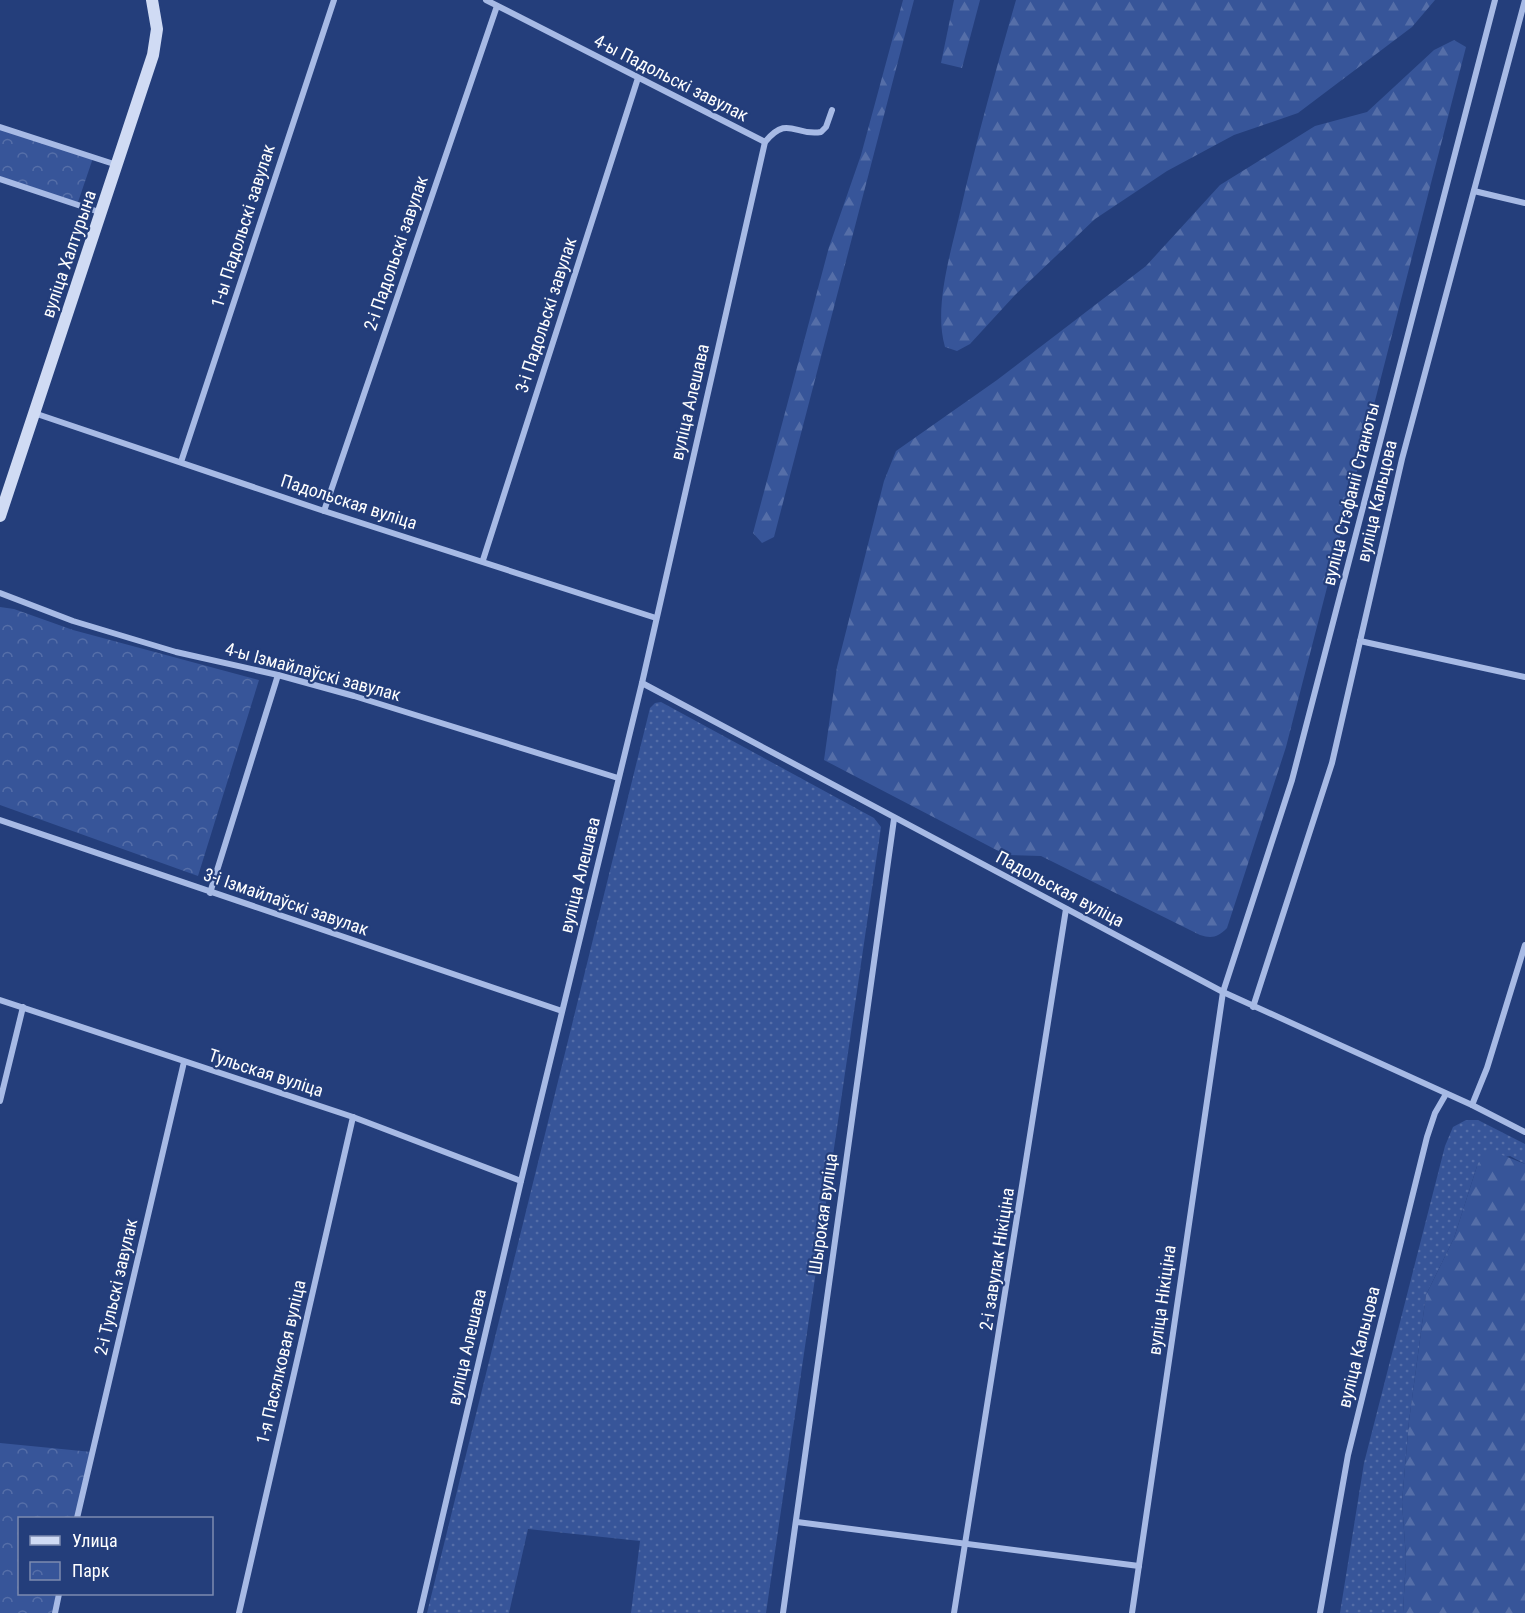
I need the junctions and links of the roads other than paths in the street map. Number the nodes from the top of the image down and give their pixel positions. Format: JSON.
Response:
{"nodes":[{"id":1,"x":152,"y":0,"type":"edge"},
{"id":2,"x":334,"y":0,"type":"edge"},
{"id":3,"x":486,"y":0,"type":"edge"},
{"id":4,"x":1495,"y":0,"type":"edge"},
{"id":5,"x":1525,"y":0,"type":"edge"},
{"id":6,"x":497,"y":6,"type":"junction"},
{"id":7,"x":638,"y":78,"type":"junction"},
{"id":8,"x":832,"y":110,"type":"dead end"},
{"id":9,"x":0,"y":127,"type":"edge"},
{"id":10,"x":765,"y":142,"type":"junction"},
{"id":11,"x":117,"y":165,"type":"junction"},
{"id":12,"x":0,"y":179,"type":"edge"},
{"id":13,"x":1474,"y":191,"type":"junction"},
{"id":14,"x":1525,"y":203,"type":"edge"},
{"id":15,"x":102,"y":213,"type":"junction"},
{"id":16,"x":34,"y":412,"type":"junction"},
{"id":17,"x":181,"y":462,"type":"junction"},
{"id":18,"x":324,"y":511,"type":"junction"},
{"id":19,"x":0,"y":516,"type":"edge"},
{"id":20,"x":483,"y":560,"type":"junction"},
{"id":21,"x":0,"y":593,"type":"edge"},
{"id":22,"x":656,"y":618,"type":"junction"},
{"id":23,"x":1360,"y":641,"type":"junction"},
{"id":24,"x":278,"y":675,"type":"junction"},
{"id":25,"x":1525,"y":677,"type":"edge"},
{"id":26,"x":642,"y":683,"type":"junction"},
{"id":27,"x":618,"y":778,"type":"junction"},
{"id":28,"x":894,"y":819,"type":"junction"},
{"id":29,"x":0,"y":820,"type":"edge"},
{"id":30,"x":210,"y":893,"type":"junction"},
{"id":31,"x":1066,"y":909,"type":"junction"},
{"id":32,"x":1525,"y":945,"type":"edge"},
{"id":33,"x":1223,"y":992,"type":"junction"},
{"id":34,"x":0,"y":1000,"type":"edge"},
{"id":35,"x":23,"y":1007,"type":"junction"},
{"id":36,"x":1253,"y":1007,"type":"junction"},
{"id":37,"x":562,"y":1011,"type":"junction"},
{"id":38,"x":184,"y":1062,"type":"junction"},
{"id":39,"x":1446,"y":1094,"type":"junction"},
{"id":40,"x":0,"y":1101,"type":"edge"},
{"id":41,"x":1472,"y":1105,"type":"junction"},
{"id":42,"x":353,"y":1117,"type":"junction"},
{"id":43,"x":1525,"y":1132,"type":"edge"},
{"id":44,"x":521,"y":1181,"type":"junction"},
{"id":45,"x":77,"y":1517,"type":"edge"},
{"id":46,"x":797,"y":1522,"type":"junction"},
{"id":47,"x":965,"y":1542,"type":"junction"},
{"id":48,"x":1138,"y":1566,"type":"junction"},
{"id":49,"x":59,"y":1595,"type":"edge"},
{"id":50,"x":55,"y":1613,"type":"edge"},
{"id":51,"x":239,"y":1613,"type":"edge"},
{"id":52,"x":420,"y":1613,"type":"edge"},
{"id":53,"x":783,"y":1613,"type":"edge"},
{"id":54,"x":954,"y":1613,"type":"edge"},
{"id":55,"x":1132,"y":1613,"type":"edge"},
{"id":56,"x":1320,"y":1613,"type":"edge"}],
"edges":[{"from":1,"to":11,"type":"street","name":"вуліца Халтурына"},
{"from":2,"to":17,"type":"street","name":"1-ы Падольскі завулак"},
{"from":3,"to":6,"type":"street","name":"4-ы Падольскі завулак"},
{"from":4,"to":33,"type":"street","name":"вуліца Стэфаніі Станюты"},
{"from":5,"to":13,"type":"street","name":"вуліца Кальцова"},
{"from":6,"to":7,"type":"street","name":"4-ы Падольскі завулак"},
{"from":6,"to":18,"type":"street","name":"2-і Падольскі завулак"},
{"from":7,"to":10,"type":"street","name":"4-ы Падольскі завулак"},
{"from":7,"to":20,"type":"street","name":"3-і Падольскі завулак"},
{"from":8,"to":10,"type":"street"},
{"from":9,"to":11,"type":"street"},
{"from":10,"to":22,"type":"street","name":"вуліца Алешава"},
{"from":11,"to":15,"type":"street","name":"вуліца Халтурына"},
{"from":12,"to":15,"type":"street"},
{"from":13,"to":14,"type":"street"},
{"from":13,"to":23,"type":"street","name":"вуліца Кальцова"},
{"from":15,"to":16,"type":"street","name":"вуліца Халтурына"},
{"from":16,"to":17,"type":"street","name":"Падольская вуліца"},
{"from":16,"to":19,"type":"street","name":"вуліца Халтурына"},
{"from":17,"to":18,"type":"street","name":"Падольская вуліца"},
{"from":18,"to":20,"type":"street","name":"Падольская вуліца"},
{"from":20,"to":22,"type":"street","name":"Падольская вуліца"},
{"from":21,"to":24,"type":"street","name":"4-ы Ізмайлаўскі завулак"},
{"from":22,"to":26,"type":"street","name":"вуліца Алешава"},
{"from":23,"to":25,"type":"street"},
{"from":23,"to":36,"type":"street","name":"вуліца Кальцова"},
{"from":24,"to":27,"type":"street","name":"4-ы Ізмайлаўскі завулак"},
{"from":24,"to":30,"type":"street"},
{"from":26,"to":27,"type":"street","name":"вуліца Алешава"},
{"from":26,"to":28,"type":"street","name":"Падольская вуліца"},
{"from":27,"to":37,"type":"street","name":"вуліца Алешава"},
{"from":28,"to":31,"type":"street","name":"Падольская вуліца"},
{"from":28,"to":46,"type":"street","name":"Шырокая вуліца"},
{"from":29,"to":30,"type":"street","name":"3-і Ізмайлаўскі завулак"},
{"from":30,"to":37,"type":"street","name":"3-і Ізмайлаўскі завулак"},
{"from":31,"to":33,"type":"street","name":"Падольская вуліца"},
{"from":31,"to":47,"type":"street","name":"2-і завулак Нікіціна"},
{"from":32,"to":41,"type":"street"},
{"from":33,"to":36,"type":"street","name":"Падольская вуліца"},
{"from":33,"to":48,"type":"street","name":"вуліца Нікіціна"},
{"from":34,"to":35,"type":"street","name":"Тульская вуліца"},
{"from":35,"to":38,"type":"street","name":"Тульская вуліца"},
{"from":35,"to":40,"type":"street"},
{"from":36,"to":39,"type":"street","name":"Падольская вуліца"},
{"from":37,"to":44,"type":"street","name":"вуліца Алешава"},
{"from":38,"to":42,"type":"street","name":"Тульская вуліца"},
{"from":38,"to":45,"type":"street","name":"2-і Тульскі завулак"},
{"from":39,"to":41,"type":"street","name":"Падольская вуліца"},
{"from":39,"to":56,"type":"street","name":"вуліца Кальцова"},
{"from":41,"to":43,"type":"street","name":"Падольская вуліца"},
{"from":42,"to":44,"type":"street","name":"Тульская вуліца"},
{"from":42,"to":51,"type":"street","name":"1-я Пасялковая вуліца"},
{"from":44,"to":52,"type":"street","name":"вуліца Алешава"},
{"from":46,"to":47,"type":"street"},
{"from":46,"to":53,"type":"street","name":"Шырокая вуліца"},
{"from":47,"to":48,"type":"street"},
{"from":47,"to":54,"type":"street","name":"2-і завулак Нікіціна"},
{"from":48,"to":55,"type":"street","name":"вуліца Нікіціна"},
{"from":49,"to":50,"type":"street"}]}
